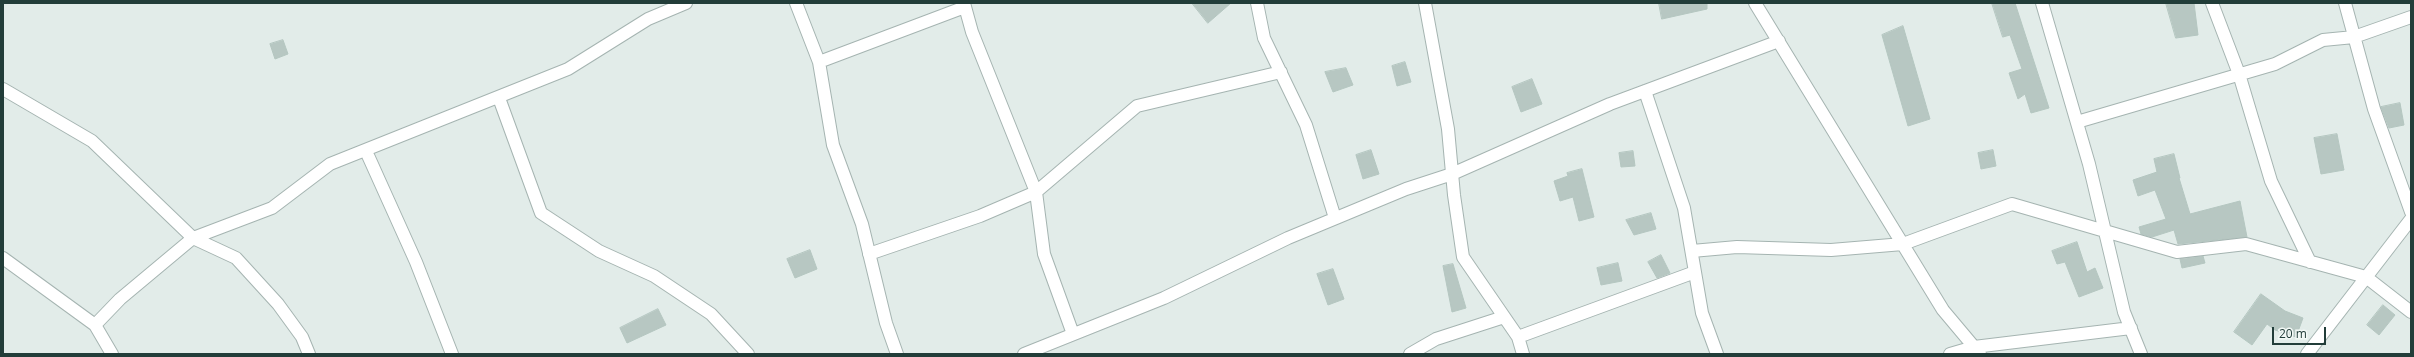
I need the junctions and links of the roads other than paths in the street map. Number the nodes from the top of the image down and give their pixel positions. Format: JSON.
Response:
{"nodes":[{"id":1,"x":796,"y":3,"type":"edge"},
{"id":2,"x":1257,"y":3,"type":"edge"},
{"id":3,"x":1425,"y":3,"type":"edge"},
{"id":4,"x":1755,"y":3,"type":"edge"},
{"id":5,"x":2042,"y":3,"type":"edge"},
{"id":6,"x":2212,"y":3,"type":"edge"},
{"id":7,"x":2345,"y":3,"type":"edge"},
{"id":8,"x":679,"y":4,"type":"edge"},
{"id":9,"x":964,"y":5,"type":"edge"},
{"id":10,"x":2411,"y":17,"type":"edge"},
{"id":11,"x":2354,"y":37,"type":"junction"},
{"id":12,"x":1779,"y":41,"type":"junction"},
{"id":13,"x":819,"y":62,"type":"junction"},
{"id":14,"x":1281,"y":72,"type":"junction"},
{"id":15,"x":2239,"y":74,"type":"junction"},
{"id":16,"x":3,"y":88,"type":"edge"},
{"id":17,"x":1645,"y":91,"type":"junction"},
{"id":18,"x":499,"y":98,"type":"junction"},
{"id":19,"x":2077,"y":122,"type":"junction"},
{"id":20,"x":366,"y":151,"type":"junction"},
{"id":21,"x":1452,"y":174,"type":"junction"},
{"id":22,"x":1036,"y":192,"type":"junction"},
{"id":23,"x":2411,"y":212,"type":"edge"},
{"id":24,"x":1335,"y":218,"type":"junction"},
{"id":25,"x":2411,"y":219,"type":"edge"},
{"id":26,"x":2105,"y":232,"type":"junction"},
{"id":27,"x":193,"y":238,"type":"junction"},
{"id":28,"x":1903,"y":244,"type":"junction"},
{"id":29,"x":1692,"y":251,"type":"junction"},
{"id":30,"x":870,"y":254,"type":"junction"},
{"id":31,"x":3,"y":258,"type":"edge"},
{"id":32,"x":2310,"y":262,"type":"junction"},
{"id":33,"x":1695,"y":272,"type":"junction"},
{"id":34,"x":2366,"y":277,"type":"junction"},
{"id":35,"x":2411,"y":312,"type":"edge"},
{"id":36,"x":1504,"y":317,"type":"junction"},
{"id":37,"x":95,"y":325,"type":"junction"},
{"id":38,"x":2131,"y":328,"type":"junction"},
{"id":39,"x":1073,"y":334,"type":"junction"},
{"id":40,"x":1518,"y":337,"type":"junction"},
{"id":41,"x":1977,"y":351,"type":"edge"},
{"id":42,"x":112,"y":354,"type":"edge"},
{"id":43,"x":309,"y":354,"type":"edge"},
{"id":44,"x":452,"y":354,"type":"edge"},
{"id":45,"x":748,"y":354,"type":"edge"},
{"id":46,"x":897,"y":354,"type":"edge"},
{"id":47,"x":1024,"y":354,"type":"edge"},
{"id":48,"x":1410,"y":354,"type":"edge"},
{"id":49,"x":1524,"y":354,"type":"edge"},
{"id":50,"x":1717,"y":354,"type":"edge"},
{"id":51,"x":1950,"y":354,"type":"edge"},
{"id":52,"x":2141,"y":354,"type":"edge"},
{"id":53,"x":2306,"y":354,"type":"edge"}],
"edges":[{"from":1,"to":13,"type":"street"},
{"from":2,"to":14,"type":"street"},
{"from":3,"to":21,"type":"street"},
{"from":4,"to":12,"type":"street"},
{"from":5,"to":19,"type":"street"},
{"from":6,"to":15,"type":"street"},
{"from":7,"to":11,"type":"street"},
{"from":8,"to":18,"type":"street"},
{"from":9,"to":13,"type":"street"},
{"from":9,"to":22,"type":"street"},
{"from":10,"to":11,"type":"street"},
{"from":11,"to":15,"type":"street"},
{"from":11,"to":23,"type":"street"},
{"from":12,"to":17,"type":"street"},
{"from":12,"to":28,"type":"street"},
{"from":13,"to":30,"type":"street"},
{"from":14,"to":22,"type":"street"},
{"from":14,"to":24,"type":"street"},
{"from":15,"to":19,"type":"street"},
{"from":15,"to":32,"type":"street"},
{"from":16,"to":27,"type":"street"},
{"from":17,"to":21,"type":"street"},
{"from":17,"to":29,"type":"street"},
{"from":18,"to":20,"type":"street"},
{"from":18,"to":45,"type":"street"},
{"from":19,"to":26,"type":"street"},
{"from":20,"to":27,"type":"street"},
{"from":20,"to":44,"type":"street"},
{"from":21,"to":24,"type":"street"},
{"from":21,"to":36,"type":"street"},
{"from":22,"to":30,"type":"street"},
{"from":22,"to":39,"type":"street"},
{"from":24,"to":39,"type":"street"},
{"from":25,"to":34,"type":"street"},
{"from":26,"to":28,"type":"street"},
{"from":26,"to":32,"type":"street"},
{"from":26,"to":38,"type":"street"},
{"from":27,"to":37,"type":"street"},
{"from":27,"to":43,"type":"street"},
{"from":28,"to":29,"type":"street"},
{"from":28,"to":41,"type":"street"},
{"from":29,"to":33,"type":"street"},
{"from":30,"to":46,"type":"street"},
{"from":31,"to":37,"type":"street"},
{"from":32,"to":34,"type":"street"},
{"from":33,"to":40,"type":"street"},
{"from":33,"to":50,"type":"street"},
{"from":34,"to":35,"type":"street"},
{"from":34,"to":53,"type":"street"},
{"from":36,"to":40,"type":"street"},
{"from":36,"to":48,"type":"street"},
{"from":37,"to":42,"type":"street"},
{"from":38,"to":41,"type":"street"},
{"from":38,"to":52,"type":"street"},
{"from":39,"to":47,"type":"street"},
{"from":40,"to":49,"type":"street"},
{"from":41,"to":51,"type":"street"}]}
